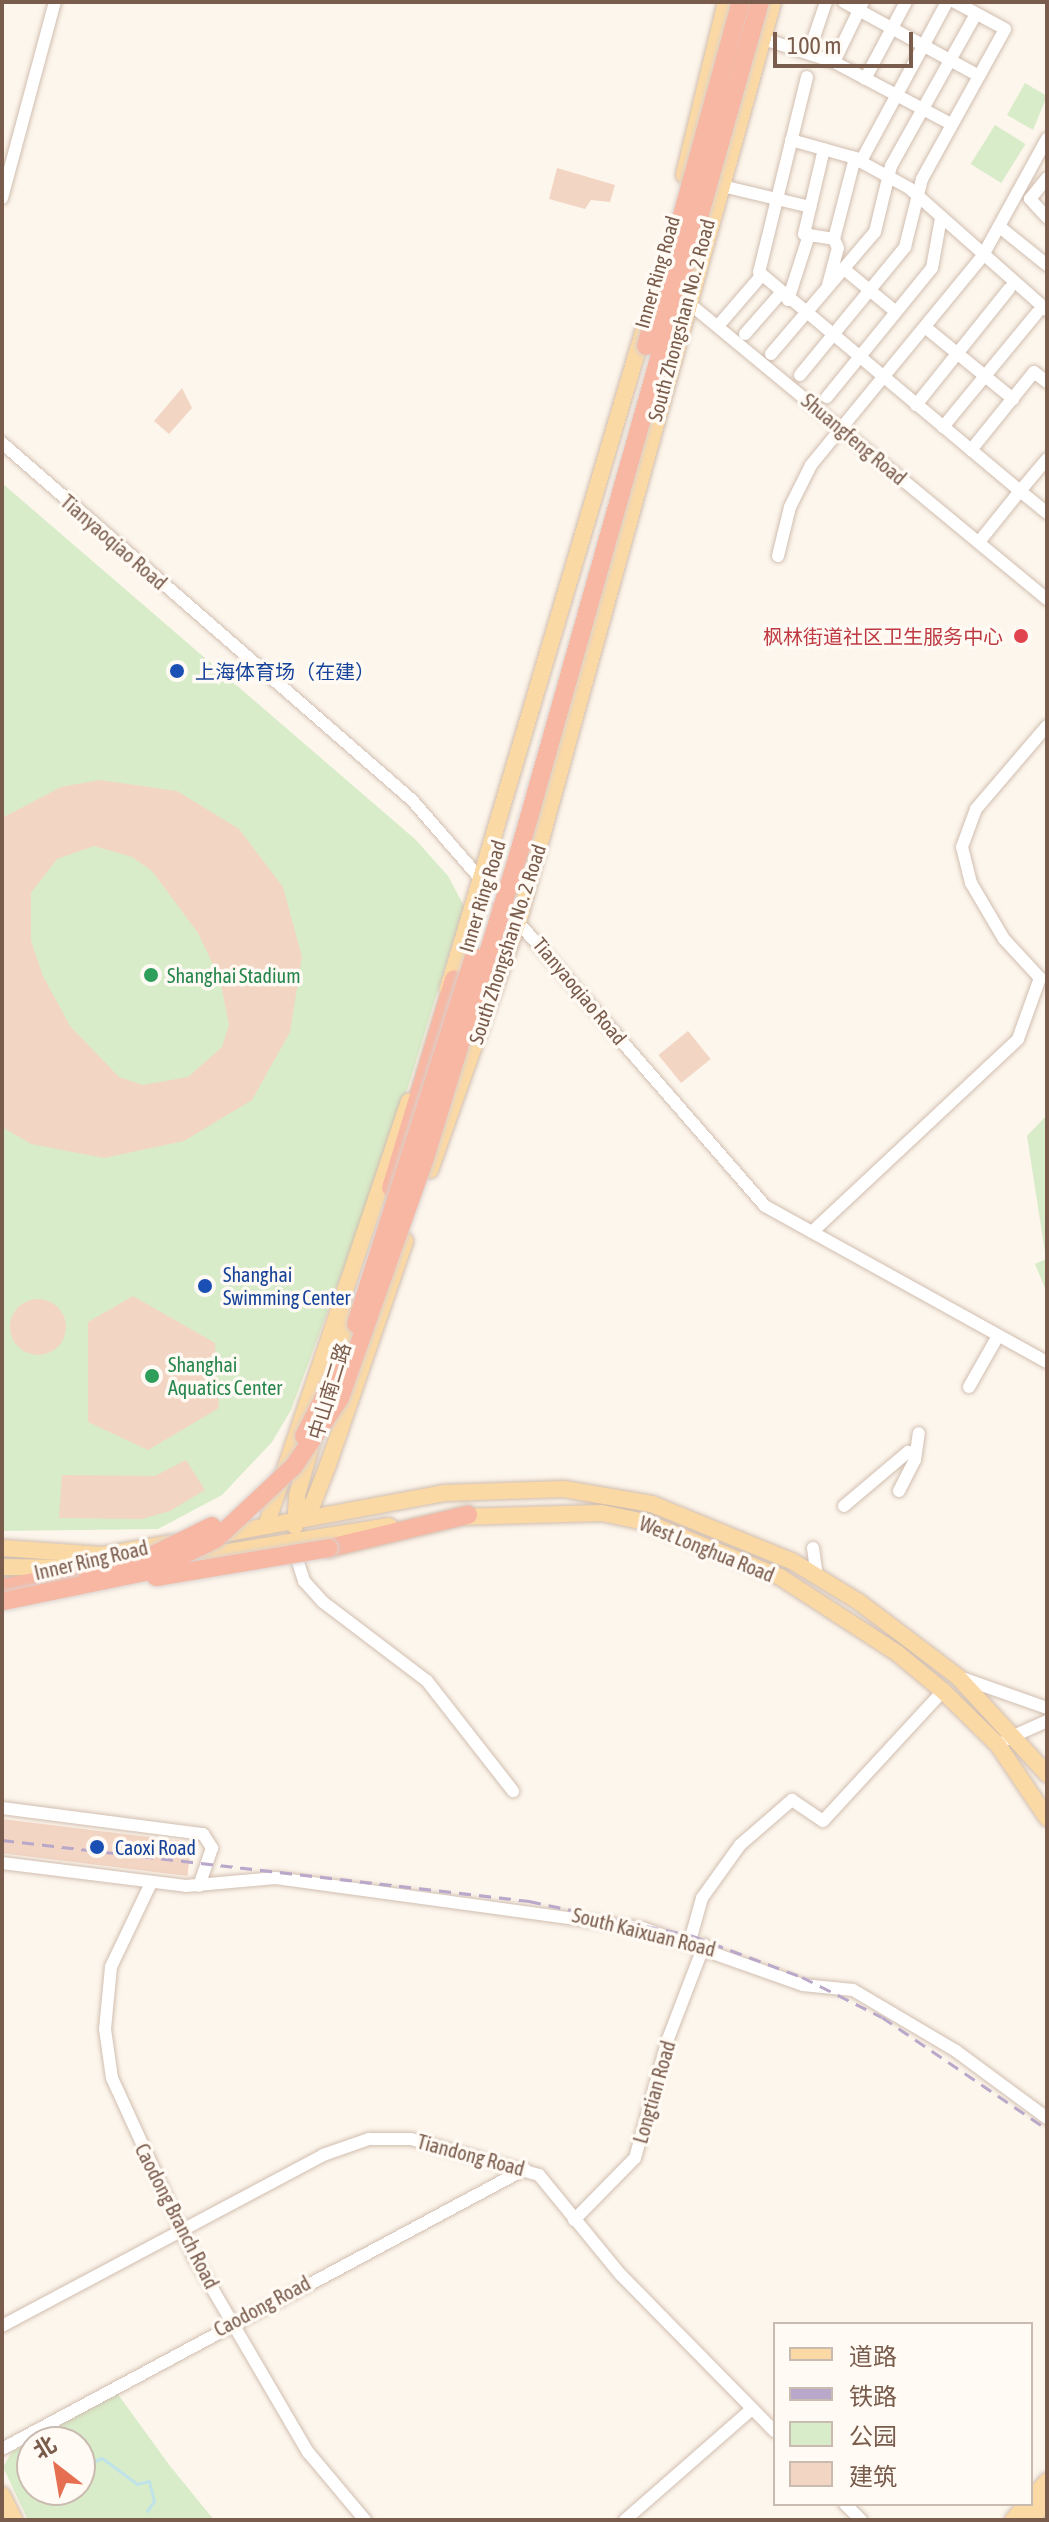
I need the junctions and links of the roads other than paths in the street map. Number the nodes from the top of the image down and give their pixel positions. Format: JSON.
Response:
{"nodes":[{"id":1,"x":55,"y":2,"type":"edge"},
{"id":2,"x":726,"y":2,"type":"edge"},
{"id":3,"x":741,"y":2,"type":"edge"},
{"id":4,"x":760,"y":2,"type":"edge"},
{"id":5,"x":773,"y":2,"type":"edge"},
{"id":6,"x":826,"y":2,"type":"edge"},
{"id":7,"x":844,"y":2,"type":"edge"},
{"id":8,"x":906,"y":2,"type":"edge"},
{"id":9,"x":947,"y":2,"type":"edge"},
{"id":10,"x":955,"y":2,"type":"edge"},
{"id":11,"x":861,"y":6,"type":"edge"},
{"id":12,"x":976,"y":14,"type":"junction"},
{"id":13,"x":891,"y":28,"type":"junction"},
{"id":14,"x":761,"y":38,"type":"junction"},
{"id":15,"x":922,"y":47,"type":"junction"},
{"id":16,"x":809,"y":52,"type":"junction"},
{"id":17,"x":834,"y":62,"type":"junction"},
{"id":18,"x":950,"y":62,"type":"junction"},
{"id":19,"x":979,"y":76,"type":"junction"},
{"id":20,"x":807,"y":77,"type":"dead end"},
{"id":21,"x":865,"y":79,"type":"junction"},
{"id":22,"x":895,"y":95,"type":"junction"},
{"id":23,"x":922,"y":110,"type":"junction"},
{"id":24,"x":951,"y":124,"type":"junction"},
{"id":25,"x":1047,"y":139,"type":"edge"},
{"id":26,"x":791,"y":140,"type":"junction"},
{"id":27,"x":824,"y":149,"type":"junction"},
{"id":28,"x":858,"y":160,"type":"junction"},
{"id":29,"x":889,"y":177,"type":"junction"},
{"id":30,"x":1047,"y":178,"type":"edge"},
{"id":31,"x":718,"y":185,"type":"junction"},
{"id":32,"x":916,"y":194,"type":"junction"},
{"id":33,"x":2,"y":198,"type":"edge"},
{"id":34,"x":777,"y":199,"type":"junction"},
{"id":35,"x":810,"y":207,"type":"junction"},
{"id":36,"x":1047,"y":217,"type":"edge"},
{"id":37,"x":941,"y":218,"type":"junction"},
{"id":38,"x":1001,"y":228,"type":"junction"},
{"id":39,"x":809,"y":235,"type":"junction"},
{"id":40,"x":836,"y":244,"type":"junction"},
{"id":41,"x":858,"y":253,"type":"junction"},
{"id":42,"x":982,"y":257,"type":"junction"},
{"id":43,"x":1047,"y":265,"type":"edge"},
{"id":44,"x":844,"y":269,"type":"junction"},
{"id":45,"x":761,"y":276,"type":"junction"},
{"id":46,"x":655,"y":286,"type":"junction"},
{"id":47,"x":1009,"y":289,"type":"dead end"},
{"id":48,"x":827,"y":290,"type":"junction"},
{"id":49,"x":870,"y":291,"type":"junction"},
{"id":50,"x":784,"y":297,"type":"junction"},
{"id":51,"x":686,"y":299,"type":"junction"},
{"id":52,"x":896,"y":312,"type":"junction"},
{"id":53,"x":1042,"y":312,"type":"edge"},
{"id":54,"x":806,"y":315,"type":"junction"},
{"id":55,"x":718,"y":326,"type":"junction"},
{"id":56,"x":925,"y":327,"type":"junction"},
{"id":57,"x":745,"y":334,"type":"dead end"},
{"id":58,"x":832,"y":336,"type":"junction"},
{"id":59,"x":771,"y":354,"type":"dead end"},
{"id":60,"x":957,"y":354,"type":"junction"},
{"id":61,"x":859,"y":358,"type":"junction"},
{"id":62,"x":800,"y":375,"type":"dead end"},
{"id":63,"x":985,"y":376,"type":"junction"},
{"id":64,"x":884,"y":378,"type":"junction"},
{"id":65,"x":1047,"y":382,"type":"edge"},
{"id":66,"x":827,"y":397,"type":"dead end"},
{"id":67,"x":1013,"y":399,"type":"junction"},
{"id":68,"x":916,"y":405,"type":"junction"},
{"id":69,"x":943,"y":427,"type":"junction"},
{"id":70,"x":844,"y":429,"type":"junction"},
{"id":71,"x":2,"y":443,"type":"edge"},
{"id":72,"x":971,"y":450,"type":"junction"},
{"id":73,"x":1047,"y":459,"type":"edge"},
{"id":74,"x":1020,"y":491,"type":"junction"},
{"id":75,"x":1047,"y":513,"type":"edge"},
{"id":76,"x":979,"y":542,"type":"junction"},
{"id":77,"x":778,"y":556,"type":"dead end"},
{"id":78,"x":1047,"y":599,"type":"edge"},
{"id":79,"x":1047,"y":726,"type":"edge"},
{"id":80,"x":482,"y":876,"type":"junction"},
{"id":81,"x":519,"y":919,"type":"junction"},
{"id":82,"x":454,"y":979,"type":"junction"},
{"id":83,"x":812,"y":1232,"type":"junction"},
{"id":84,"x":371,"y":1277,"type":"junction"},
{"id":85,"x":998,"y":1336,"type":"junction"},
{"id":86,"x":1047,"y":1362,"type":"edge"},
{"id":87,"x":969,"y":1387,"type":"dead end"},
{"id":88,"x":919,"y":1433,"type":"dead end"},
{"id":89,"x":908,"y":1452,"type":"dead end"},
{"id":90,"x":899,"y":1491,"type":"dead end"},
{"id":91,"x":844,"y":1506,"type":"dead end"},
{"id":92,"x":468,"y":1515,"type":"junction"},
{"id":93,"x":296,"y":1520,"type":"junction"},
{"id":94,"x":266,"y":1526,"type":"junction"},
{"id":95,"x":292,"y":1543,"type":"junction"},
{"id":96,"x":2,"y":1548,"type":"edge"},
{"id":97,"x":813,"y":1548,"type":"dead end"},
{"id":98,"x":2,"y":1567,"type":"edge"},
{"id":99,"x":817,"y":1576,"type":"junction"},
{"id":100,"x":90,"y":1585,"type":"junction"},
{"id":101,"x":2,"y":1588,"type":"edge"},
{"id":102,"x":2,"y":1601,"type":"edge"},
{"id":103,"x":958,"y":1677,"type":"junction"},
{"id":104,"x":943,"y":1691,"type":"junction"},
{"id":105,"x":1047,"y":1708,"type":"edge"},
{"id":106,"x":1047,"y":1721,"type":"edge"},
{"id":107,"x":1015,"y":1733,"type":"junction"},
{"id":108,"x":998,"y":1745,"type":"junction"},
{"id":109,"x":1047,"y":1774,"type":"edge"},
{"id":110,"x":513,"y":1791,"type":"dead end"},
{"id":111,"x":2,"y":1808,"type":"edge"},
{"id":112,"x":1047,"y":1818,"type":"edge"},
{"id":113,"x":2,"y":1863,"type":"edge"},
{"id":114,"x":151,"y":1883,"type":"junction"},
{"id":115,"x":199,"y":1886,"type":"junction"},
{"id":116,"x":690,"y":1941,"type":"junction"},
{"id":117,"x":704,"y":1945,"type":"junction"},
{"id":118,"x":1047,"y":2118,"type":"edge"},
{"id":119,"x":525,"y":2169,"type":"junction"},
{"id":120,"x":574,"y":2220,"type":"junction"},
{"id":121,"x":181,"y":2233,"type":"junction"},
{"id":122,"x":233,"y":2321,"type":"junction"},
{"id":123,"x":2,"y":2326,"type":"edge"},
{"id":124,"x":752,"y":2409,"type":"junction"},
{"id":125,"x":773,"y":2430,"type":"edge"},
{"id":126,"x":2,"y":2449,"type":"edge"},
{"id":127,"x":1047,"y":2481,"type":"edge"},
{"id":128,"x":2,"y":2495,"type":"edge"},
{"id":129,"x":1033,"y":2497,"type":"edge"},
{"id":130,"x":1047,"y":2501,"type":"edge"},
{"id":131,"x":1031,"y":2517,"type":"edge"},
{"id":132,"x":14,"y":2520,"type":"edge"},
{"id":133,"x":365,"y":2520,"type":"edge"},
{"id":134,"x":625,"y":2520,"type":"edge"},
{"id":135,"x":1013,"y":2520,"type":"edge"}],
"edges":[{"from":1,"to":33,"type":"street"},
{"from":2,"to":46,"type":"main road","name":"South Zhongshan No. 2 Road"},
{"from":3,"to":84,"type":"highway","name":"Inner Ring Road","bridge":true},
{"from":4,"to":100,"type":"highway","name":"Inner Ring Road","bridge":true},
{"from":5,"to":14,"type":"main road","name":"South Zhongshan No. 2 Road"},
{"from":6,"to":16,"type":"street"},
{"from":7,"to":11,"type":"street"},
{"from":8,"to":13,"type":"street"},
{"from":9,"to":15,"type":"street"},
{"from":10,"to":12,"type":"street"},
{"from":11,"to":13,"type":"street"},
{"from":11,"to":17,"type":"street"},
{"from":12,"to":18,"type":"street"},
{"from":12,"to":19,"type":"street"},
{"from":13,"to":15,"type":"street"},
{"from":13,"to":21,"type":"street"},
{"from":14,"to":16,"type":"street"},
{"from":14,"to":31,"type":"main road","name":"South Zhongshan No. 2 Road"},
{"from":15,"to":18,"type":"street"},
{"from":15,"to":22,"type":"street"},
{"from":16,"to":17,"type":"street"},
{"from":17,"to":21,"type":"street"},
{"from":18,"to":19,"type":"street"},
{"from":18,"to":23,"type":"street"},
{"from":19,"to":24,"type":"street"},
{"from":20,"to":26,"type":"street"},
{"from":21,"to":22,"type":"street"},
{"from":22,"to":23,"type":"street"},
{"from":22,"to":28,"type":"street"},
{"from":23,"to":24,"type":"street"},
{"from":23,"to":29,"type":"street"},
{"from":24,"to":32,"type":"street"},
{"from":25,"to":38,"type":"street"},
{"from":26,"to":27,"type":"street"},
{"from":26,"to":34,"type":"street"},
{"from":27,"to":28,"type":"street"},
{"from":27,"to":35,"type":"street"},
{"from":28,"to":29,"type":"street"},
{"from":28,"to":40,"type":"street"},
{"from":29,"to":32,"type":"street"},
{"from":29,"to":41,"type":"street"},
{"from":30,"to":36,"type":"street"},
{"from":31,"to":34,"type":"street"},
{"from":31,"to":51,"type":"main road","name":"South Zhongshan No. 2 Road"},
{"from":32,"to":37,"type":"street"},
{"from":32,"to":49,"type":"street"},
{"from":34,"to":35,"type":"street"},
{"from":34,"to":45,"type":"street"},
{"from":35,"to":39,"type":"street"},
{"from":37,"to":42,"type":"street"},
{"from":37,"to":52,"type":"street"},
{"from":38,"to":42,"type":"street"},
{"from":38,"to":43,"type":"street"},
{"from":39,"to":40,"type":"street"},
{"from":39,"to":50,"type":"street"},
{"from":40,"to":41,"type":"street"},
{"from":40,"to":48,"type":"street"},
{"from":41,"to":44,"type":"street"},
{"from":42,"to":53,"type":"street"},
{"from":42,"to":56,"type":"street"},
{"from":44,"to":48,"type":"street"},
{"from":44,"to":49,"type":"street"},
{"from":45,"to":50,"type":"street"},
{"from":45,"to":55,"type":"street"},
{"from":46,"to":51,"type":"street","name":"Shuangfeng Road"},
{"from":46,"to":80,"type":"main road","name":"South Zhongshan No. 2 Road"},
{"from":47,"to":60,"type":"street"},
{"from":48,"to":54,"type":"street"},
{"from":49,"to":52,"type":"street"},
{"from":49,"to":58,"type":"street"},
{"from":50,"to":54,"type":"street"},
{"from":50,"to":57,"type":"street"},
{"from":51,"to":55,"type":"street","name":"Shuangfeng Road"},
{"from":51,"to":81,"type":"main road","name":"South Zhongshan No. 2 Road"},
{"from":52,"to":61,"type":"street"},
{"from":53,"to":63,"type":"street"},
{"from":54,"to":58,"type":"street"},
{"from":54,"to":59,"type":"street"},
{"from":55,"to":70,"type":"street","name":"Shuangfeng Road"},
{"from":56,"to":60,"type":"street"},
{"from":56,"to":64,"type":"street"},
{"from":58,"to":61,"type":"street"},
{"from":58,"to":62,"type":"street"},
{"from":60,"to":63,"type":"street"},
{"from":60,"to":68,"type":"street"},
{"from":61,"to":64,"type":"street"},
{"from":61,"to":66,"type":"street"},
{"from":63,"to":67,"type":"street"},
{"from":63,"to":69,"type":"street"},
{"from":64,"to":68,"type":"street"},
{"from":64,"to":70,"type":"street"},
{"from":65,"to":67,"type":"street"},
{"from":67,"to":72,"type":"street"},
{"from":68,"to":69,"type":"street"},
{"from":69,"to":72,"type":"street"},
{"from":70,"to":76,"type":"street","name":"Shuangfeng Road"},
{"from":70,"to":77,"type":"street"},
{"from":71,"to":80,"type":"street","name":"Tianyaoqiao Road"},
{"from":72,"to":74,"type":"street"},
{"from":73,"to":74,"type":"street"},
{"from":74,"to":75,"type":"street"},
{"from":74,"to":76,"type":"street"},
{"from":76,"to":78,"type":"street","name":"Shuangfeng Road"},
{"from":79,"to":83,"type":"street"},
{"from":80,"to":81,"type":"street","name":"Tianyaoqiao Road"},
{"from":80,"to":82,"type":"main road","name":"South Zhongshan No. 2 Road"},
{"from":81,"to":83,"type":"street","name":"Tianyaoqiao Road"},
{"from":81,"to":93,"type":"main road","name":"South Zhongshan No. 2 Road"},
{"from":82,"to":84,"type":"highway"},
{"from":82,"to":93,"type":"main road","name":"中山南二路"},
{"from":82,"to":94,"type":"main road","name":"South Zhongshan No. 2 Road"},
{"from":83,"to":85,"type":"street","name":"Tianyaoqiao Road"},
{"from":84,"to":101,"type":"highway","name":"Inner Ring Road","bridge":true},
{"from":85,"to":86,"type":"street","name":"Tianyaoqiao Road"},
{"from":85,"to":87,"type":"street"},
{"from":88,"to":90,"type":"street"},
{"from":89,"to":91,"type":"street"},
{"from":92,"to":95,"type":"main road","name":"West Longhua Road"},
{"from":92,"to":100,"type":"highway","bridge":true},
{"from":92,"to":104,"type":"main road","name":"West Longhua Road"},
{"from":93,"to":94,"type":"main road"},
{"from":93,"to":95,"type":"main road","name":"South Zhongshan No. 2 Road"},
{"from":93,"to":99,"type":"main road","name":"West Longhua Road"},
{"from":94,"to":96,"type":"main road"},
{"from":95,"to":98,"type":"main road"},
{"from":95,"to":110,"type":"street"},
{"from":97,"to":99,"type":"street"},
{"from":99,"to":103,"type":"main road","name":"West Longhua Road"},
{"from":100,"to":102,"type":"highway","name":"Inner Ring Road","bridge":true},
{"from":103,"to":105,"type":"street"},
{"from":103,"to":107,"type":"main road","name":"West Longhua Road"},
{"from":104,"to":108,"type":"main road","name":"West Longhua Road"},
{"from":104,"to":116,"type":"street"},
{"from":106,"to":107,"type":"street"},
{"from":107,"to":108,"type":"street"},
{"from":107,"to":109,"type":"main road","name":"West Longhua Road"},
{"from":108,"to":112,"type":"main road","name":"West Longhua Road"},
{"from":111,"to":115,"type":"street"},
{"from":113,"to":114,"type":"street","name":"South Kaixuan Road"},
{"from":114,"to":115,"type":"street","name":"South Kaixuan Road"},
{"from":114,"to":121,"type":"street","name":"Caodong Branch Road"},
{"from":115,"to":116,"type":"street","name":"South Kaixuan Road"},
{"from":116,"to":117,"type":"street","name":"South Kaixuan Road"},
{"from":117,"to":118,"type":"street","name":"South Kaixuan Road"},
{"from":117,"to":120,"type":"street","name":"Longtian Road"},
{"from":119,"to":120,"type":"street","name":"Tiandong Road"},
{"from":119,"to":121,"type":"street","name":"Tiandong Road"},
{"from":119,"to":122,"type":"street","name":"Caodong Road"},
{"from":120,"to":124,"type":"street","name":"Tiandong Road"},
{"from":121,"to":122,"type":"street","name":"Caodong Branch Road"},
{"from":121,"to":123,"type":"street","name":"Tiandong Road"},
{"from":122,"to":126,"type":"street","name":"Caodong Road"},
{"from":122,"to":133,"type":"street","name":"Caodong Branch Road"},
{"from":124,"to":125,"type":"street","name":"Tiandong Road"},
{"from":124,"to":134,"type":"street"},
{"from":127,"to":129,"type":"main road"},
{"from":128,"to":132,"type":"main road"},
{"from":130,"to":131,"type":"main road"},
{"from":131,"to":135,"type":"main road"}]}
